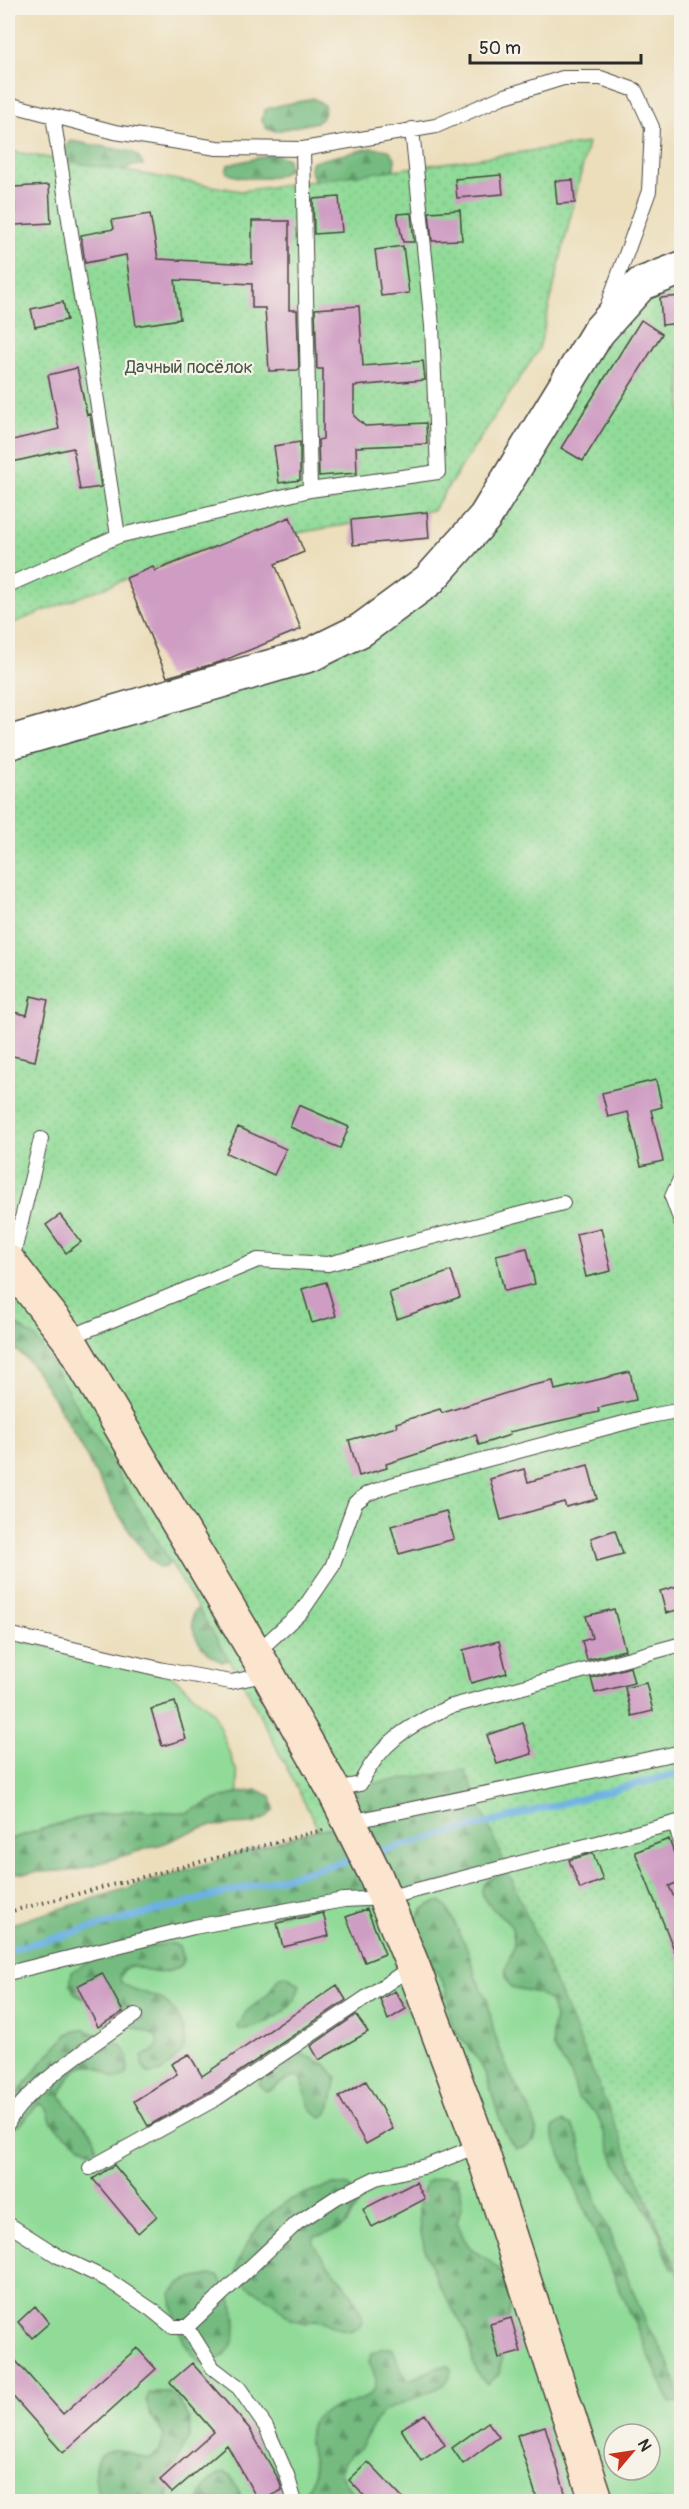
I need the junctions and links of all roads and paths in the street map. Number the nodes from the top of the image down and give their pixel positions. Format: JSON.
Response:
{"nodes":[{"id":1,"x":8,"y":104,"type":"edge"},
{"id":2,"x":53,"y":116,"type":"junction"},
{"id":3,"x":412,"y":129,"type":"junction"},
{"id":4,"x":303,"y":149,"type":"junction"},
{"id":5,"x":681,"y":268,"type":"edge"},
{"id":6,"x":598,"y":332,"type":"junction"},
{"id":7,"x":310,"y":490,"type":"junction"},
{"id":8,"x":118,"y":536,"type":"junction"},
{"id":9,"x":8,"y":585,"type":"edge"},
{"id":10,"x":8,"y":743,"type":"edge"},
{"id":11,"x":41,"y":1139,"type":"dead end"},
{"id":12,"x":681,"y":1175,"type":"edge"},
{"id":13,"x":563,"y":1203,"type":"dead end"},
{"id":14,"x":681,"y":1224,"type":"edge"},
{"id":15,"x":9,"y":1262,"type":"edge"},
{"id":16,"x":68,"y":1338,"type":"junction"},
{"id":17,"x":681,"y":1410,"type":"edge"},
{"id":18,"x":8,"y":1634,"type":"edge"},
{"id":19,"x":681,"y":1644,"type":"edge"},
{"id":20,"x":262,"y":1663,"type":"junction"},
{"id":21,"x":681,"y":1752,"type":"edge"},
{"id":22,"x":333,"y":1789,"type":"junction"},
{"id":23,"x":678,"y":1822,"type":"edge"},
{"id":24,"x":354,"y":1830,"type":"junction"},
{"id":25,"x":681,"y":1844,"type":"edge"},
{"id":26,"x":380,"y":1886,"type":"junction"},
{"id":27,"x":8,"y":1912,"type":"edge"},
{"id":28,"x":413,"y":1966,"type":"junction"},
{"id":29,"x":8,"y":1973,"type":"edge"},
{"id":30,"x":135,"y":2015,"type":"dead end"},
{"id":31,"x":8,"y":2123,"type":"edge"},
{"id":32,"x":480,"y":2145,"type":"junction"},
{"id":33,"x":90,"y":2168,"type":"dead end"},
{"id":34,"x":8,"y":2224,"type":"edge"},
{"id":35,"x":187,"y":2327,"type":"junction"},
{"id":36,"x":295,"y":2502,"type":"edge"},
{"id":37,"x":597,"y":2502,"type":"edge"}],
"edges":[{"from":1,"to":2,"type":"lane"},
{"from":2,"to":4,"type":"lane"},
{"from":2,"to":8,"type":"lane"},
{"from":3,"to":4,"type":"lane"},
{"from":3,"to":6,"type":"lane"},
{"from":3,"to":7,"type":"lane"},
{"from":4,"to":7,"type":"lane"},
{"from":5,"to":6,"type":"street"},
{"from":6,"to":10,"type":"street"},
{"from":7,"to":8,"type":"lane"},
{"from":8,"to":9,"type":"lane"},
{"from":11,"to":15,"type":"lane"},
{"from":12,"to":14,"type":"lane"},
{"from":13,"to":16,"type":"lane"},
{"from":15,"to":16,"type":"main road"},
{"from":16,"to":20,"type":"main road"},
{"from":17,"to":20,"type":"lane"},
{"from":18,"to":20,"type":"lane"},
{"from":19,"to":22,"type":"lane"},
{"from":20,"to":22,"type":"main road"},
{"from":21,"to":24,"type":"lane"},
{"from":22,"to":24,"type":"main road"},
{"from":23,"to":25,"type":"lane"},
{"from":23,"to":26,"type":"lane"},
{"from":24,"to":26,"type":"main road"},
{"from":24,"to":27,"type":"path"},
{"from":26,"to":28,"type":"main road"},
{"from":26,"to":29,"type":"lane"},
{"from":28,"to":32,"type":"main road"},
{"from":28,"to":33,"type":"lane"},
{"from":30,"to":31,"type":"lane"},
{"from":32,"to":35,"type":"lane"},
{"from":32,"to":37,"type":"main road"},
{"from":34,"to":35,"type":"lane"},
{"from":35,"to":36,"type":"lane"}]}
